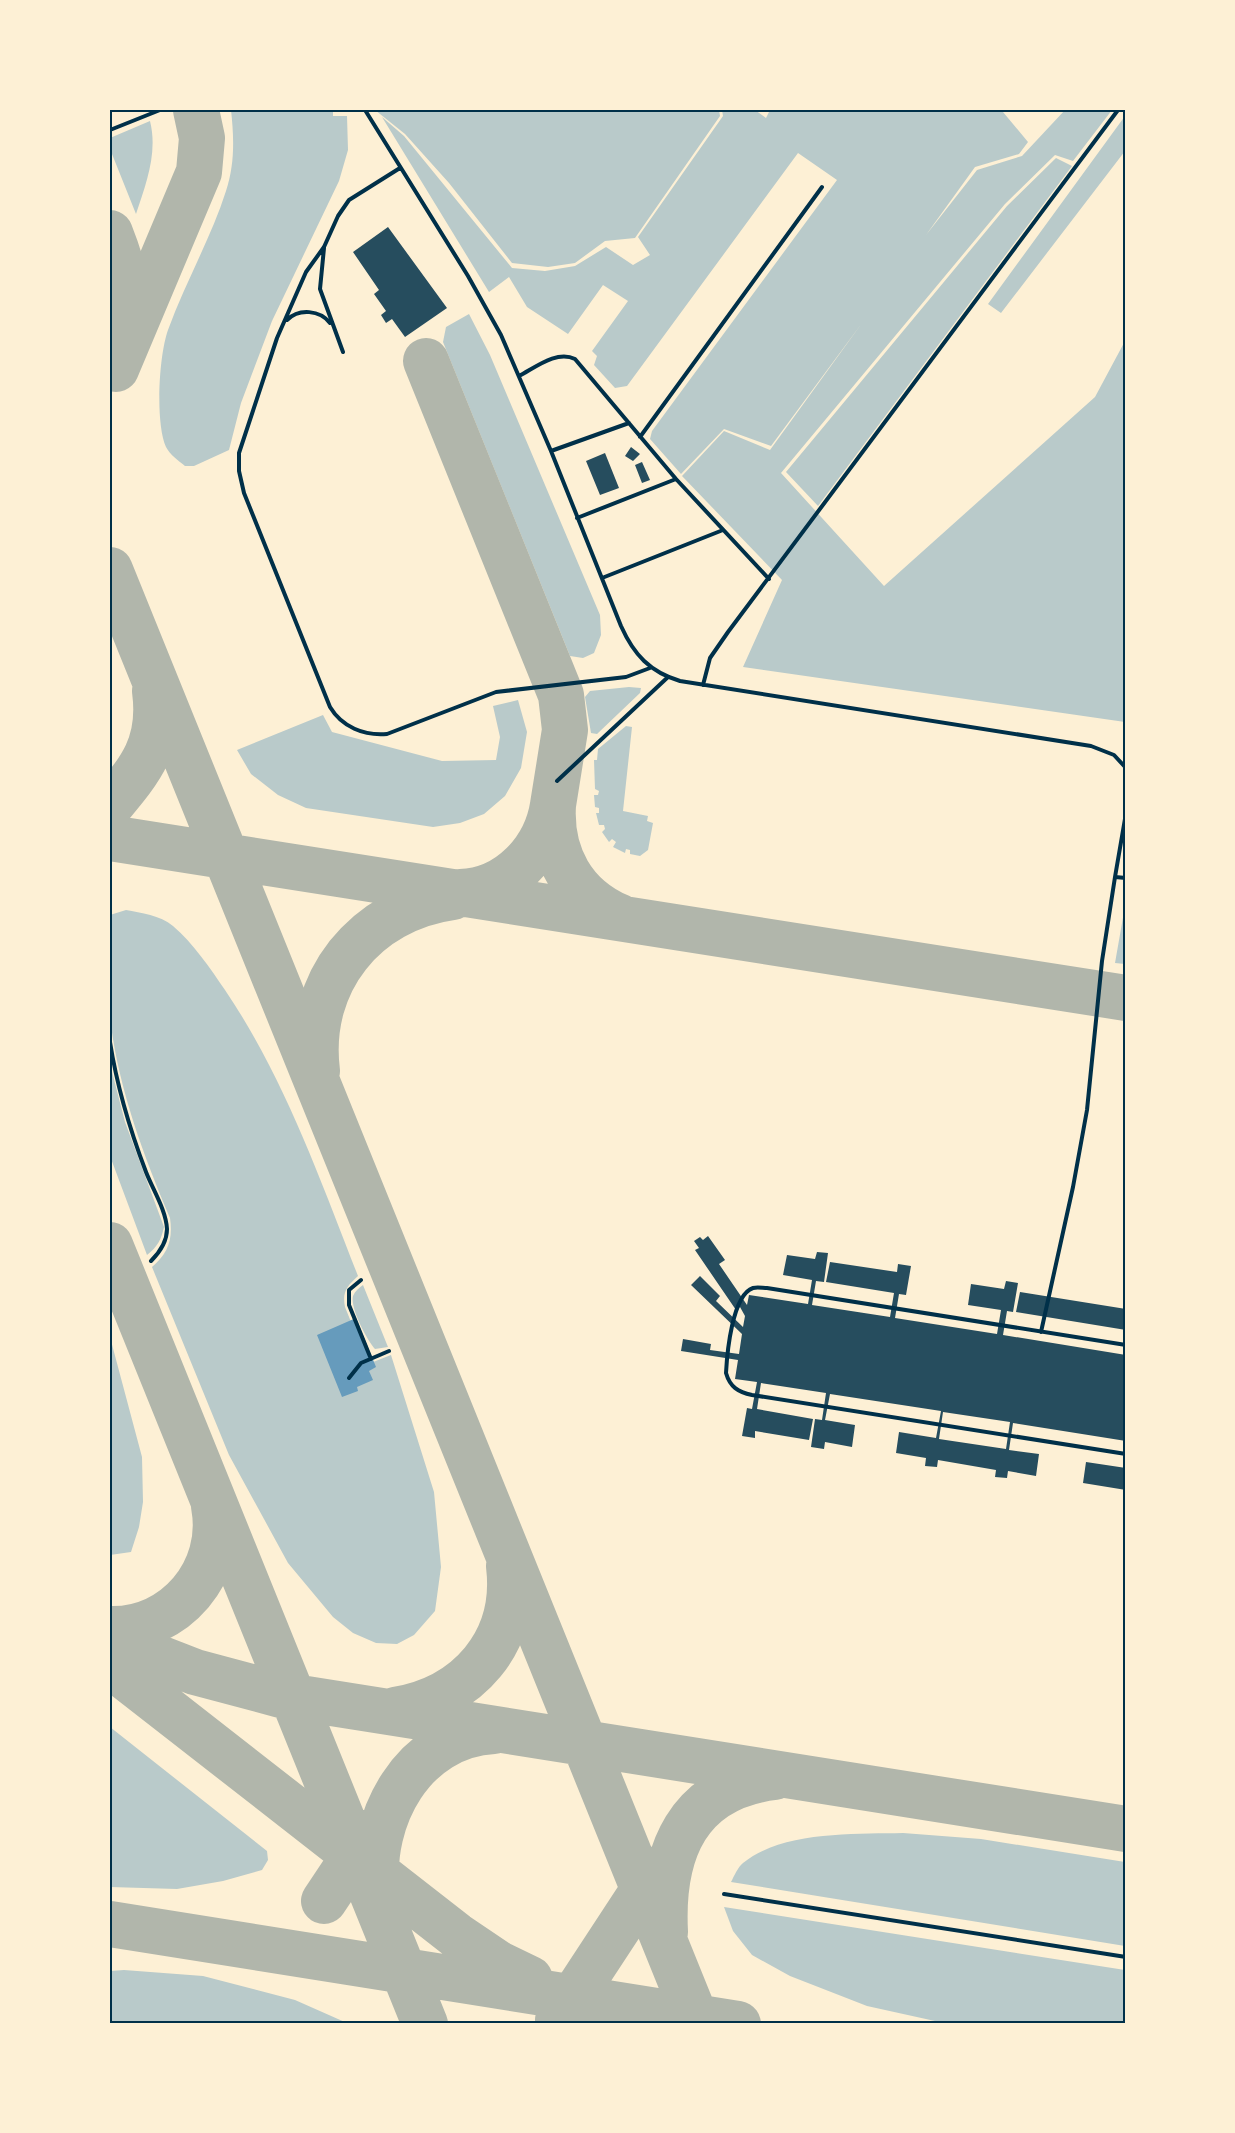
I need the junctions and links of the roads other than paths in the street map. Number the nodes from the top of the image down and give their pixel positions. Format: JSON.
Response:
{"nodes":[{"id":1,"x":160,"y":110,"type":"edge"},
{"id":2,"x":365,"y":110,"type":"edge"},
{"id":3,"x":1118,"y":110,"type":"edge"},
{"id":4,"x":110,"y":130,"type":"edge"},
{"id":5,"x":400,"y":168,"type":"junction"},
{"id":6,"x":822,"y":187,"type":"dead end"},
{"id":7,"x":324,"y":247,"type":"junction"},
{"id":8,"x":284,"y":322,"type":"junction"},
{"id":9,"x":333,"y":326,"type":"junction"},
{"id":10,"x":343,"y":352,"type":"dead end"},
{"id":11,"x":519,"y":376,"type":"junction"},
{"id":12,"x":629,"y":423,"type":"junction"},
{"id":13,"x":640,"y":437,"type":"junction"},
{"id":14,"x":551,"y":452,"type":"junction"},
{"id":15,"x":676,"y":479,"type":"junction"},
{"id":16,"x":578,"y":518,"type":"junction"},
{"id":17,"x":723,"y":530,"type":"junction"},
{"id":18,"x":602,"y":578,"type":"junction"},
{"id":19,"x":769,"y":579,"type":"junction"},
{"id":20,"x":651,"y":668,"type":"junction"},
{"id":21,"x":668,"y":677,"type":"junction"},
{"id":22,"x":703,"y":685,"type":"junction"},
{"id":23,"x":1125,"y":768,"type":"edge"},
{"id":24,"x":558,"y":781,"type":"dead end"},
{"id":25,"x":1125,"y":813,"type":"edge"},
{"id":26,"x":1125,"y":820,"type":"edge"},
{"id":27,"x":1115,"y":877,"type":"junction"},
{"id":28,"x":1125,"y":878,"type":"edge"},
{"id":29,"x":110,"y":1042,"type":"edge"},
{"id":30,"x":151,"y":1261,"type":"dead end"},
{"id":31,"x":361,"y":1280,"type":"dead end"},
{"id":32,"x":1041,"y":1332,"type":"junction"},
{"id":33,"x":1125,"y":1346,"type":"edge"},
{"id":34,"x":389,"y":1351,"type":"dead end"},
{"id":35,"x":371,"y":1359,"type":"junction"},
{"id":36,"x":349,"y":1378,"type":"dead end"},
{"id":37,"x":1125,"y":1454,"type":"edge"},
{"id":38,"x":724,"y":1894,"type":"dead end"},
{"id":39,"x":1125,"y":1957,"type":"edge"}],
"edges":[{"from":1,"to":4,"type":"lane"},
{"from":2,"to":5,"type":"lane"},
{"from":3,"to":19,"type":"lane"},
{"from":5,"to":7,"type":"lane"},
{"from":5,"to":11,"type":"lane"},
{"from":6,"to":13,"type":"lane"},
{"from":7,"to":8,"type":"lane"},
{"from":7,"to":9,"type":"lane"},
{"from":8,"to":9,"type":"lane"},
{"from":8,"to":20,"type":"lane"},
{"from":9,"to":10,"type":"lane"},
{"from":11,"to":12,"type":"lane"},
{"from":11,"to":14,"type":"lane"},
{"from":12,"to":13,"type":"lane"},
{"from":12,"to":14,"type":"lane"},
{"from":13,"to":15,"type":"lane"},
{"from":14,"to":16,"type":"lane"},
{"from":15,"to":16,"type":"lane"},
{"from":15,"to":17,"type":"lane"},
{"from":16,"to":18,"type":"lane"},
{"from":17,"to":18,"type":"lane"},
{"from":17,"to":19,"type":"lane"},
{"from":18,"to":20,"type":"lane"},
{"from":19,"to":22,"type":"lane"},
{"from":20,"to":21,"type":"lane"},
{"from":21,"to":22,"type":"lane"},
{"from":21,"to":24,"type":"lane"},
{"from":22,"to":23,"type":"lane"},
{"from":25,"to":26,"type":"lane"},
{"from":26,"to":27,"type":"lane"},
{"from":27,"to":28,"type":"lane"},
{"from":27,"to":32,"type":"lane"},
{"from":29,"to":30,"type":"lane"},
{"from":31,"to":35,"type":"lane"},
{"from":32,"to":33,"type":"lane"},
{"from":32,"to":37,"type":"lane"},
{"from":34,"to":35,"type":"lane"},
{"from":35,"to":36,"type":"lane"},
{"from":38,"to":39,"type":"lane"}]}
